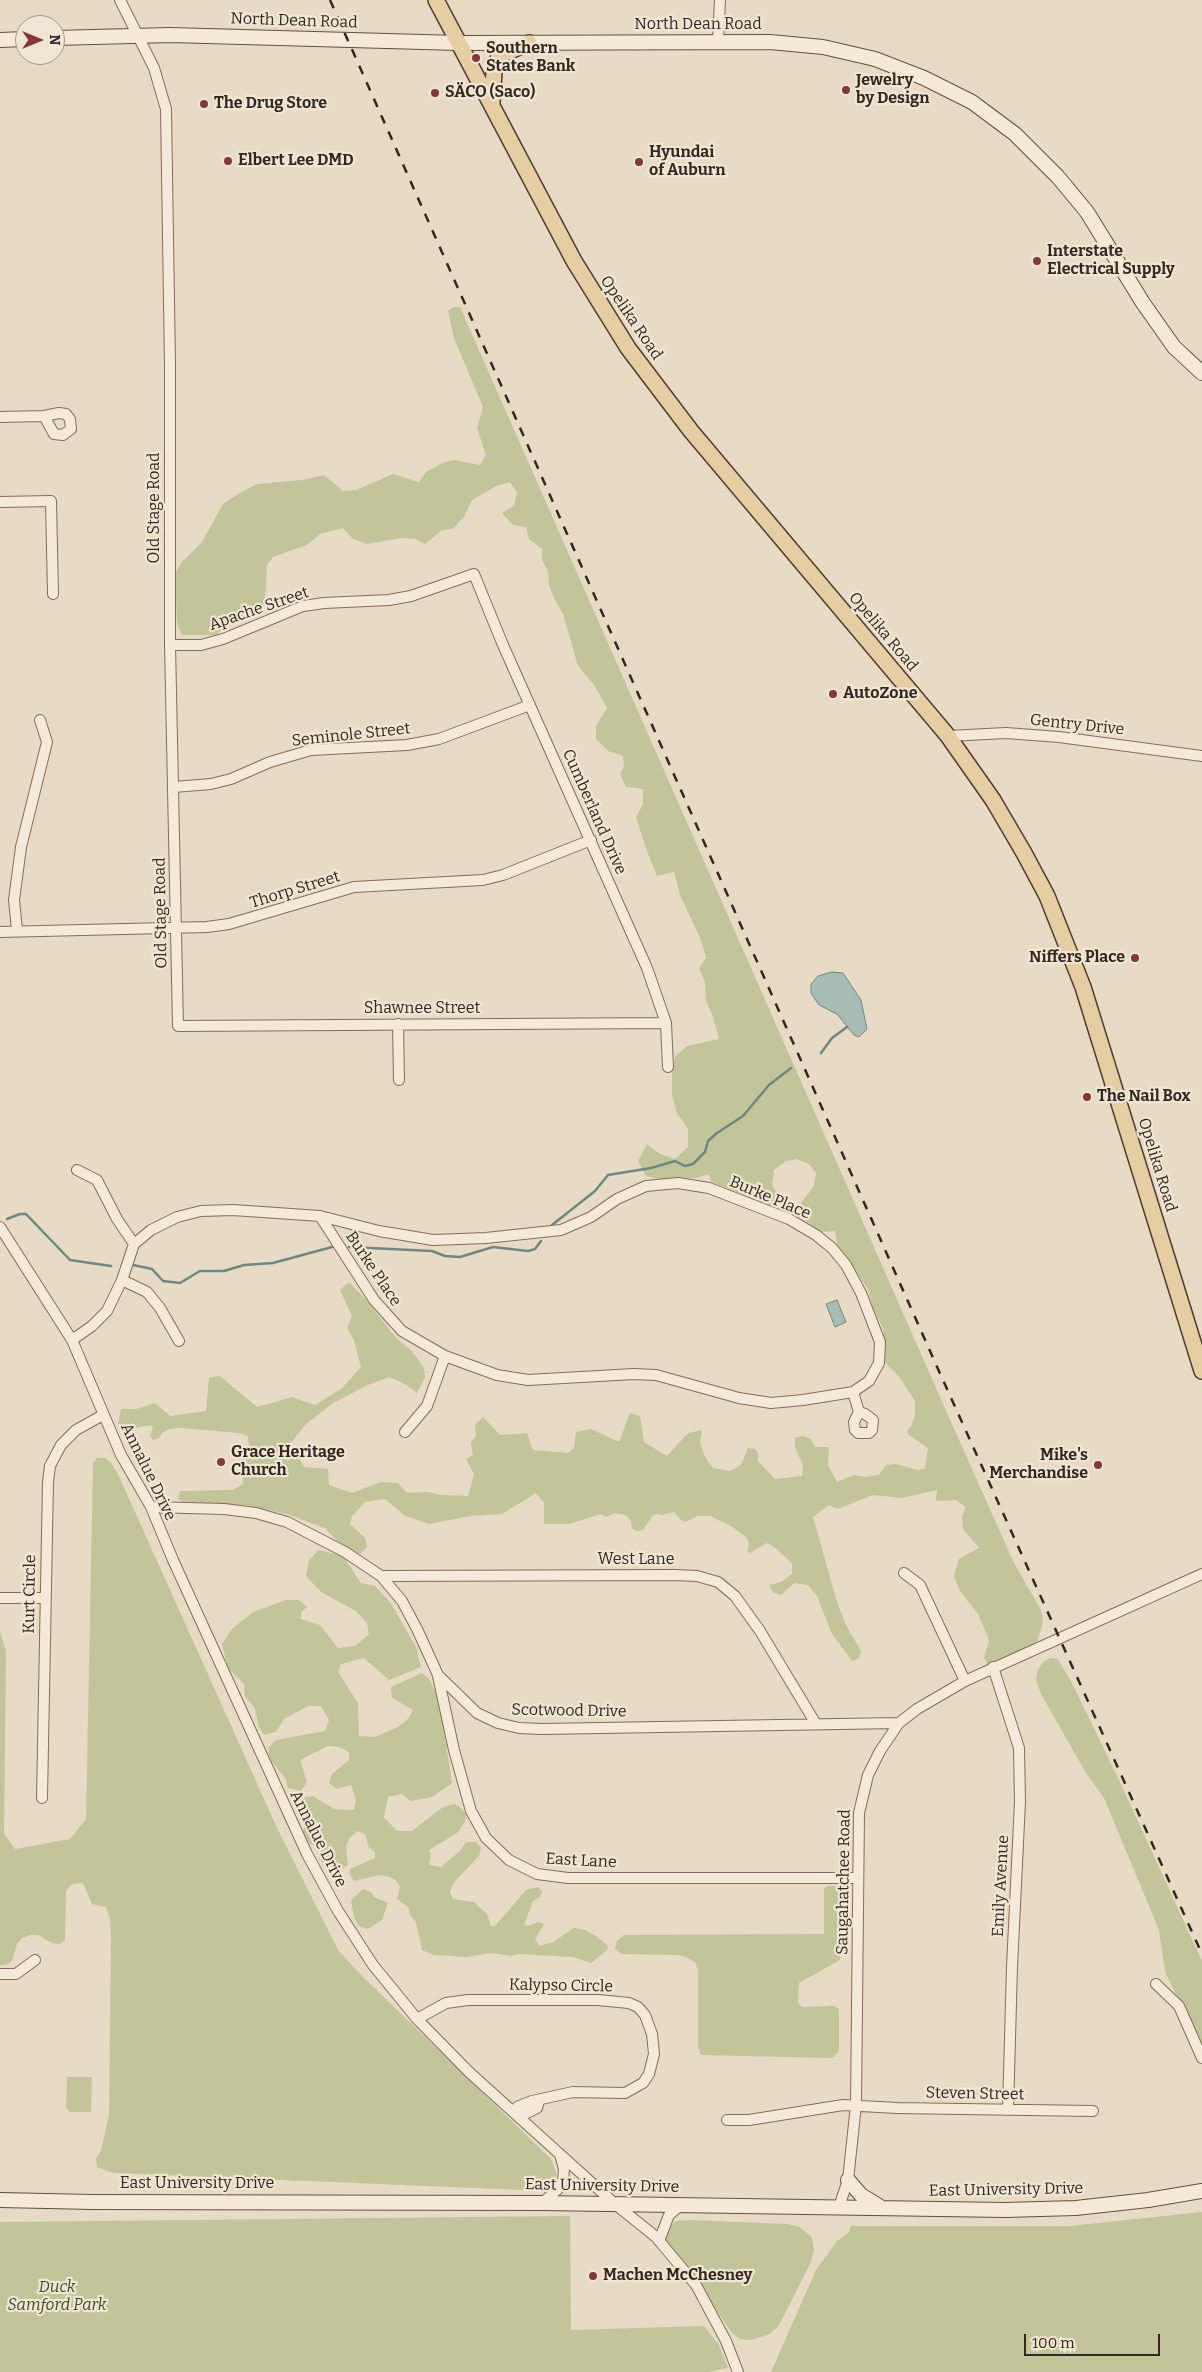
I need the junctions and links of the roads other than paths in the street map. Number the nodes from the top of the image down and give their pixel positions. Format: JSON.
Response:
{"nodes":[{"id":1,"x":120,"y":0,"type":"edge"},
{"id":2,"x":436,"y":0,"type":"edge"},
{"id":3,"x":720,"y":0,"type":"edge"},
{"id":4,"x":137,"y":36,"type":"junction"},
{"id":5,"x":65,"y":38,"type":"edge"},
{"id":6,"x":15,"y":39,"type":"edge"},
{"id":7,"x":0,"y":40,"type":"edge"},
{"id":8,"x":718,"y":41,"type":"junction"},
{"id":9,"x":459,"y":43,"type":"junction"},
{"id":10,"x":529,"y":43,"type":"junction"},
{"id":11,"x":492,"y":104,"type":"junction"},
{"id":12,"x":1202,"y":372,"type":"edge"},
{"id":13,"x":44,"y":416,"type":"dead end"},
{"id":14,"x":0,"y":417,"type":"edge"},
{"id":15,"x":0,"y":502,"type":"edge"},
{"id":16,"x":474,"y":574,"type":"joint"},
{"id":17,"x":53,"y":594,"type":"dead end"},
{"id":18,"x":170,"y":645,"type":"junction"},
{"id":19,"x":530,"y":705,"type":"junction"},
{"id":20,"x":40,"y":720,"type":"dead end"},
{"id":21,"x":948,"y":736,"type":"junction"},
{"id":22,"x":1202,"y":756,"type":"edge"},
{"id":23,"x":174,"y":787,"type":"junction"},
{"id":24,"x":591,"y":840,"type":"junction"},
{"id":25,"x":175,"y":928,"type":"junction"},
{"id":26,"x":17,"y":930,"type":"junction"},
{"id":27,"x":0,"y":932,"type":"edge"},
{"id":28,"x":666,"y":1023,"type":"junction"},
{"id":29,"x":398,"y":1024,"type":"junction"},
{"id":30,"x":178,"y":1026,"type":"joint"},
{"id":31,"x":668,"y":1067,"type":"dead end"},
{"id":32,"x":399,"y":1080,"type":"dead end"},
{"id":33,"x":77,"y":1170,"type":"dead end"},
{"id":34,"x":320,"y":1216,"type":"junction"},
{"id":35,"x":0,"y":1227,"type":"edge"},
{"id":36,"x":134,"y":1244,"type":"junction"},
{"id":37,"x":122,"y":1280,"type":"junction"},
{"id":38,"x":72,"y":1340,"type":"junction"},
{"id":39,"x":179,"y":1341,"type":"dead end"},
{"id":40,"x":445,"y":1356,"type":"junction"},
{"id":41,"x":1202,"y":1371,"type":"edge"},
{"id":42,"x":853,"y":1392,"type":"junction"},
{"id":43,"x":859,"y":1412,"type":"dead end"},
{"id":44,"x":103,"y":1415,"type":"junction"},
{"id":45,"x":405,"y":1432,"type":"dead end"},
{"id":46,"x":151,"y":1507,"type":"junction"},
{"id":47,"x":904,"y":1573,"type":"dead end"},
{"id":48,"x":1202,"y":1574,"type":"edge"},
{"id":49,"x":381,"y":1576,"type":"junction"},
{"id":50,"x":0,"y":1598,"type":"edge"},
{"id":51,"x":45,"y":1598,"type":"junction"},
{"id":52,"x":993,"y":1667,"type":"junction"},
{"id":53,"x":438,"y":1675,"type":"junction"},
{"id":54,"x":965,"y":1681,"type":"junction"},
{"id":55,"x":899,"y":1723,"type":"junction"},
{"id":56,"x":816,"y":1724,"type":"junction"},
{"id":57,"x":42,"y":1798,"type":"dead end"},
{"id":58,"x":858,"y":1878,"type":"junction"},
{"id":59,"x":35,"y":1960,"type":"dead end"},
{"id":60,"x":0,"y":1974,"type":"edge"},
{"id":61,"x":1156,"y":1984,"type":"dead end"},
{"id":62,"x":416,"y":2019,"type":"junction"},
{"id":63,"x":1202,"y":2058,"type":"edge"},
{"id":64,"x":856,"y":2105,"type":"junction"},
{"id":65,"x":1008,"y":2110,"type":"junction"},
{"id":66,"x":1093,"y":2111,"type":"dead end"},
{"id":67,"x":516,"y":2113,"type":"junction"},
{"id":68,"x":727,"y":2120,"type":"dead end"},
{"id":69,"x":559,"y":2153,"type":"junction"},
{"id":70,"x":848,"y":2180,"type":"junction"},
{"id":71,"x":1202,"y":2191,"type":"edge"},
{"id":72,"x":0,"y":2200,"type":"edge"},
{"id":73,"x":542,"y":2203,"type":"junction"},
{"id":74,"x":615,"y":2204,"type":"junction"},
{"id":75,"x":681,"y":2205,"type":"junction"},
{"id":76,"x":839,"y":2207,"type":"junction"},
{"id":77,"x":880,"y":2207,"type":"junction"},
{"id":78,"x":659,"y":2241,"type":"junction"},
{"id":79,"x":738,"y":2372,"type":"edge"}],
"edges":[{"from":1,"to":4,"type":"street","name":"Old Stage Road"},
{"from":2,"to":9,"type":"main road","name":"Opelika Road"},
{"from":3,"to":8,"type":"street"},
{"from":4,"to":5,"type":"street","name":"North Dean Road"},
{"from":4,"to":9,"type":"street","name":"North Dean Road"},
{"from":4,"to":18,"type":"street","name":"Old Stage Road"},
{"from":6,"to":7,"type":"street"},
{"from":8,"to":10,"type":"street","name":"North Dean Road"},
{"from":8,"to":12,"type":"street","name":"North Dean Road"},
{"from":9,"to":10,"type":"street","name":"North Dean Road"},
{"from":9,"to":11,"type":"main road","name":"Opelika Road"},
{"from":10,"to":11,"type":"main road"},
{"from":11,"to":21,"type":"main road","name":"Opelika Road"},
{"from":13,"to":14,"type":"street"},
{"from":15,"to":17,"type":"street"},
{"from":16,"to":18,"type":"street","name":"Apache Street"},
{"from":16,"to":19,"type":"street","name":"Cumberland Drive"},
{"from":18,"to":23,"type":"street","name":"Old Stage Road"},
{"from":19,"to":23,"type":"street","name":"Seminole Street"},
{"from":19,"to":24,"type":"street","name":"Cumberland Drive"},
{"from":20,"to":26,"type":"street"},
{"from":21,"to":22,"type":"street","name":"Gentry Drive"},
{"from":21,"to":41,"type":"main road","name":"Opelika Road"},
{"from":23,"to":25,"type":"street","name":"Old Stage Road"},
{"from":24,"to":25,"type":"street","name":"Thorp Street"},
{"from":24,"to":28,"type":"street","name":"Cumberland Drive"},
{"from":25,"to":26,"type":"street","name":"Thorp Street"},
{"from":25,"to":30,"type":"street","name":"Old Stage Road"},
{"from":26,"to":27,"type":"street","name":"Thorp Street"},
{"from":28,"to":29,"type":"street","name":"Shawnee Street"},
{"from":28,"to":31,"type":"street","name":"Cumberland Drive"},
{"from":29,"to":30,"type":"street","name":"Shawnee Street"},
{"from":29,"to":32,"type":"street"},
{"from":33,"to":36,"type":"street"},
{"from":34,"to":36,"type":"street","name":"Burke Place"},
{"from":34,"to":40,"type":"street","name":"Burke Place"},
{"from":34,"to":42,"type":"street","name":"Burke Place"},
{"from":35,"to":38,"type":"street","name":"Annalue Drive"},
{"from":36,"to":37,"type":"street"},
{"from":37,"to":38,"type":"street"},
{"from":37,"to":39,"type":"street"},
{"from":38,"to":44,"type":"street","name":"Annalue Drive"},
{"from":40,"to":42,"type":"street","name":"Burke Place"},
{"from":40,"to":45,"type":"street"},
{"from":42,"to":43,"type":"street"},
{"from":44,"to":46,"type":"street","name":"Annalue Drive"},
{"from":44,"to":51,"type":"street","name":"Kurt Circle"},
{"from":46,"to":49,"type":"street","name":"Scotwood Drive"},
{"from":46,"to":62,"type":"street","name":"Annalue Drive"},
{"from":47,"to":54,"type":"street"},
{"from":48,"to":52,"type":"street","name":"Saugahatchee Road"},
{"from":49,"to":53,"type":"street","name":"Scotwood Drive"},
{"from":49,"to":56,"type":"street","name":"West Lane"},
{"from":50,"to":51,"type":"street"},
{"from":51,"to":57,"type":"street","name":"Kurt Circle"},
{"from":52,"to":54,"type":"street","name":"Saugahatchee Road"},
{"from":52,"to":65,"type":"street","name":"Emily Avenue"},
{"from":53,"to":56,"type":"street","name":"Scotwood Drive"},
{"from":53,"to":58,"type":"street","name":"East Lane"},
{"from":54,"to":55,"type":"street","name":"Saugahatchee Road"},
{"from":55,"to":56,"type":"street","name":"Scotwood Drive"},
{"from":55,"to":58,"type":"street","name":"Saugahatchee Road"},
{"from":58,"to":64,"type":"street","name":"Saugahatchee Road"},
{"from":59,"to":60,"type":"street"},
{"from":61,"to":63,"type":"street"},
{"from":62,"to":67,"type":"street","name":"Annalue Drive"},
{"from":62,"to":67,"type":"street","name":"Kalypso Circle"},
{"from":64,"to":65,"type":"street","name":"Steven Street"},
{"from":64,"to":68,"type":"street","name":"Steven Street"},
{"from":64,"to":70,"type":"street","name":"Saugahatchee Road"},
{"from":65,"to":66,"type":"street","name":"Steven Street"},
{"from":67,"to":69,"type":"street","name":"Annalue Drive"},
{"from":69,"to":73,"type":"street"},
{"from":69,"to":74,"type":"street","name":"Annalue Drive"},
{"from":70,"to":76,"type":"street","name":"Saugahatchee Road"},
{"from":70,"to":77,"type":"street"},
{"from":71,"to":77,"type":"street","name":"East University Drive"},
{"from":72,"to":73,"type":"street","name":"East University Drive"},
{"from":73,"to":74,"type":"street","name":"East University Drive"},
{"from":74,"to":75,"type":"street","name":"East University Drive"},
{"from":74,"to":78,"type":"street","name":"Annalue Drive"},
{"from":75,"to":76,"type":"street","name":"East University Drive"},
{"from":75,"to":78,"type":"street"},
{"from":76,"to":77,"type":"street","name":"East University Drive"},
{"from":78,"to":79,"type":"street","name":"Annalue Drive"}]}
